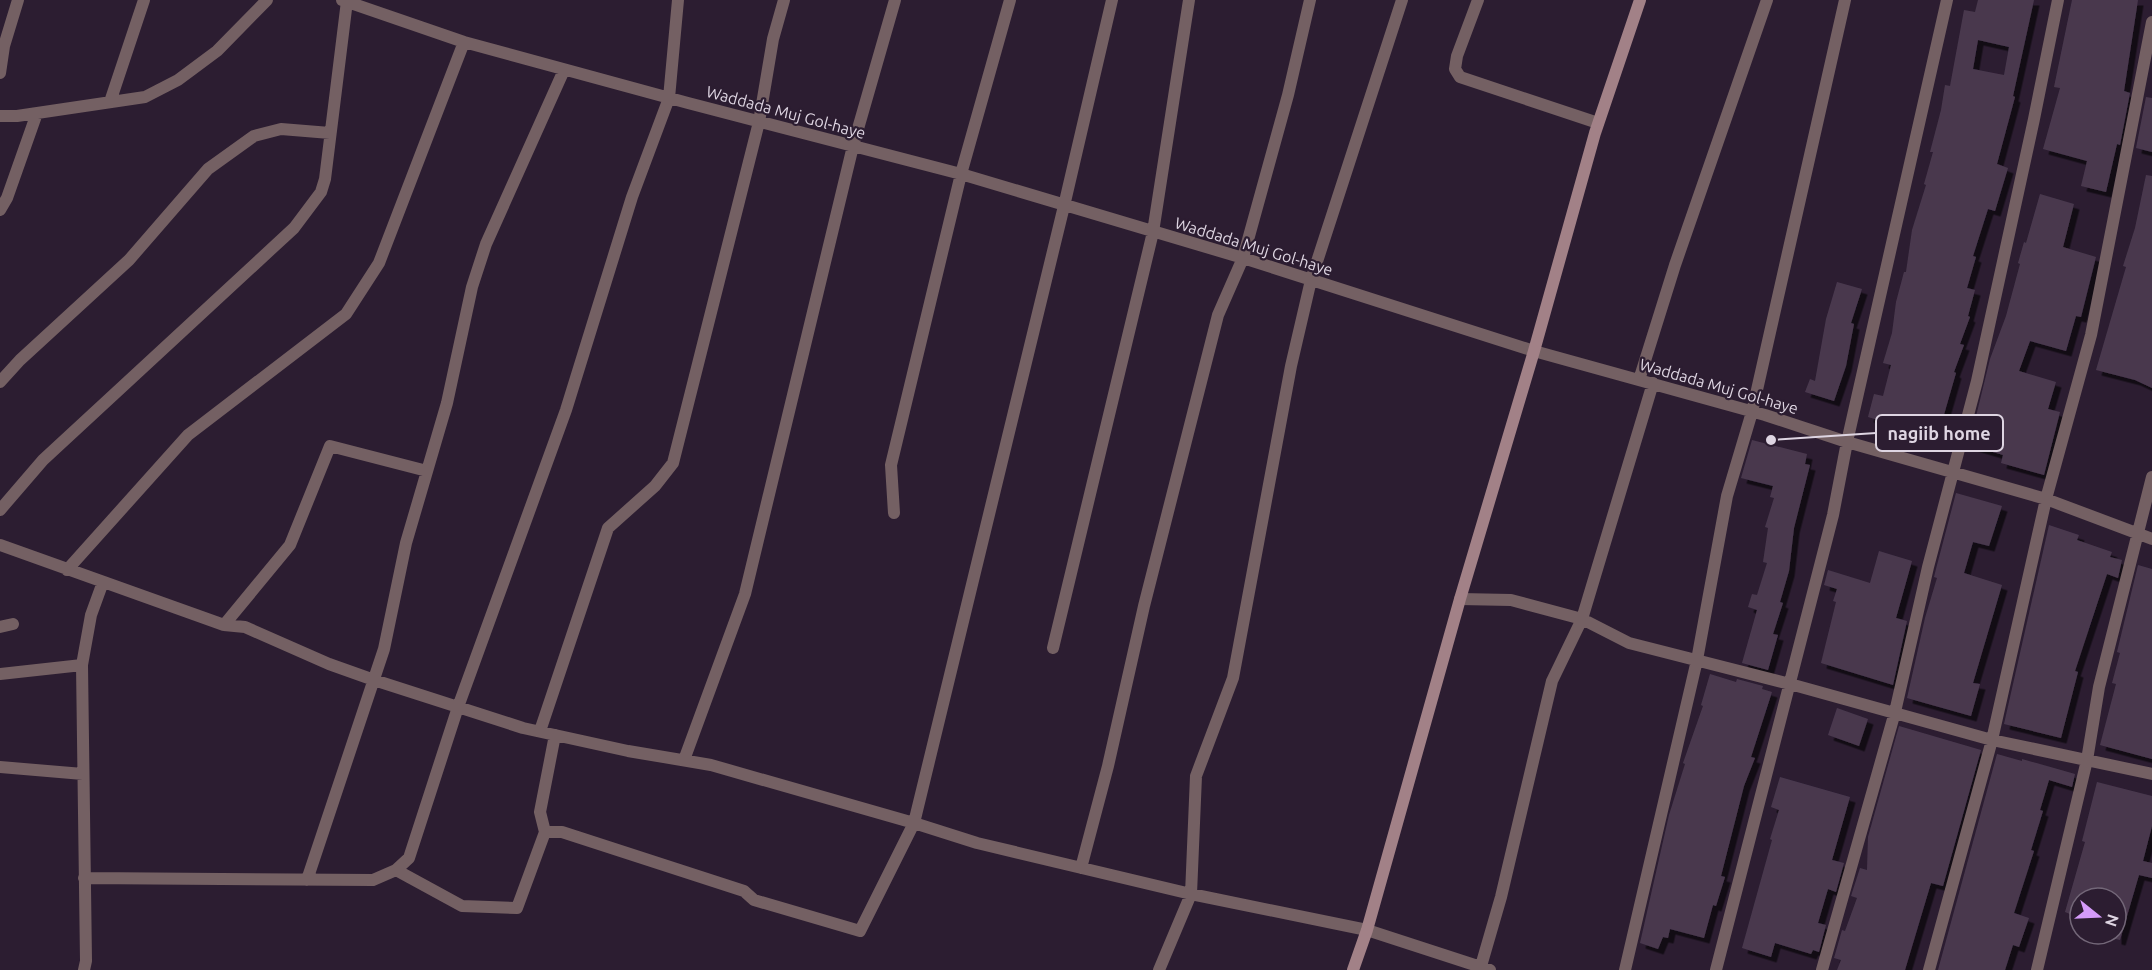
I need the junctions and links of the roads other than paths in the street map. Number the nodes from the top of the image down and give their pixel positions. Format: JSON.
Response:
{"nodes":[{"id":1,"x":18,"y":0,"type":"edge"},
{"id":2,"x":144,"y":0,"type":"edge"},
{"id":3,"x":267,"y":0,"type":"edge"},
{"id":4,"x":678,"y":0,"type":"edge"},
{"id":5,"x":784,"y":0,"type":"edge"},
{"id":6,"x":895,"y":0,"type":"edge"},
{"id":7,"x":1010,"y":0,"type":"edge"},
{"id":8,"x":1112,"y":0,"type":"edge"},
{"id":9,"x":1190,"y":0,"type":"edge"},
{"id":10,"x":1310,"y":0,"type":"edge"},
{"id":11,"x":1402,"y":0,"type":"edge"},
{"id":12,"x":1478,"y":0,"type":"edge"},
{"id":13,"x":1640,"y":0,"type":"edge"},
{"id":14,"x":1767,"y":0,"type":"edge"},
{"id":15,"x":1845,"y":0,"type":"edge"},
{"id":16,"x":1947,"y":0,"type":"edge"},
{"id":17,"x":2058,"y":0,"type":"edge"},
{"id":18,"x":344,"y":1,"type":"edge"},
{"id":19,"x":2152,"y":22,"type":"edge"},
{"id":20,"x":464,"y":42,"type":"junction"},
{"id":21,"x":2,"y":46,"type":"edge"},
{"id":22,"x":564,"y":70,"type":"junction"},
{"id":23,"x":0,"y":73,"type":"edge"},
{"id":24,"x":669,"y":98,"type":"junction"},
{"id":25,"x":110,"y":102,"type":"junction"},
{"id":26,"x":37,"y":113,"type":"junction"},
{"id":27,"x":0,"y":116,"type":"edge"},
{"id":28,"x":759,"y":122,"type":"junction"},
{"id":29,"x":1598,"y":123,"type":"junction"},
{"id":30,"x":330,"y":133,"type":"junction"},
{"id":31,"x":853,"y":146,"type":"junction"},
{"id":32,"x":961,"y":174,"type":"junction"},
{"id":33,"x":1064,"y":206,"type":"junction"},
{"id":34,"x":0,"y":210,"type":"edge"},
{"id":35,"x":1153,"y":232,"type":"junction"},
{"id":36,"x":1243,"y":258,"type":"junction"},
{"id":37,"x":1311,"y":280,"type":"junction"},
{"id":38,"x":1534,"y":351,"type":"junction"},
{"id":39,"x":1639,"y":380,"type":"junction"},
{"id":40,"x":0,"y":382,"type":"edge"},
{"id":41,"x":1653,"y":384,"type":"junction"},
{"id":42,"x":1752,"y":412,"type":"junction"},
{"id":43,"x":1847,"y":442,"type":"junction"},
{"id":44,"x":427,"y":471,"type":"junction"},
{"id":45,"x":1954,"y":471,"type":"junction"},
{"id":46,"x":2152,"y":477,"type":"edge"},
{"id":47,"x":2046,"y":499,"type":"junction"},
{"id":48,"x":0,"y":510,"type":"edge"},
{"id":49,"x":894,"y":513,"type":"dead end"},
{"id":50,"x":2138,"y":533,"type":"junction"},
{"id":51,"x":2152,"y":538,"type":"edge"},
{"id":52,"x":0,"y":545,"type":"edge"},
{"id":53,"x":67,"y":570,"type":"junction"},
{"id":54,"x":103,"y":582,"type":"junction"},
{"id":55,"x":1460,"y":599,"type":"junction"},
{"id":56,"x":1581,"y":619,"type":"junction"},
{"id":57,"x":13,"y":624,"type":"dead end"},
{"id":58,"x":224,"y":625,"type":"junction"},
{"id":59,"x":0,"y":627,"type":"edge"},
{"id":60,"x":1053,"y":648,"type":"dead end"},
{"id":61,"x":1696,"y":660,"type":"junction"},
{"id":62,"x":82,"y":665,"type":"junction"},
{"id":63,"x":0,"y":674,"type":"edge"},
{"id":64,"x":374,"y":680,"type":"junction"},
{"id":65,"x":1790,"y":684,"type":"junction"},
{"id":66,"x":458,"y":707,"type":"junction"},
{"id":67,"x":1895,"y":712,"type":"junction"},
{"id":68,"x":540,"y":731,"type":"junction"},
{"id":69,"x":555,"y":735,"type":"junction"},
{"id":70,"x":1992,"y":740,"type":"junction"},
{"id":71,"x":684,"y":760,"type":"junction"},
{"id":72,"x":2087,"y":760,"type":"junction"},
{"id":73,"x":0,"y":767,"type":"edge"},
{"id":74,"x":83,"y":774,"type":"junction"},
{"id":75,"x":2152,"y":774,"type":"edge"},
{"id":76,"x":914,"y":823,"type":"junction"},
{"id":77,"x":545,"y":832,"type":"junction"},
{"id":78,"x":1081,"y":868,"type":"junction"},
{"id":79,"x":396,"y":870,"type":"junction"},
{"id":80,"x":84,"y":878,"type":"junction"},
{"id":81,"x":307,"y":880,"type":"junction"},
{"id":82,"x":1191,"y":894,"type":"junction"},
{"id":83,"x":1367,"y":930,"type":"junction"},
{"id":84,"x":1454,"y":965,"type":"edge"},
{"id":85,"x":1485,"y":968,"type":"edge"},
{"id":86,"x":84,"y":970,"type":"edge"},
{"id":87,"x":1159,"y":970,"type":"edge"},
{"id":88,"x":1353,"y":970,"type":"edge"},
{"id":89,"x":1625,"y":970,"type":"edge"},
{"id":90,"x":1716,"y":970,"type":"edge"},
{"id":91,"x":1822,"y":970,"type":"edge"},
{"id":92,"x":1929,"y":970,"type":"edge"},
{"id":93,"x":2037,"y":970,"type":"edge"}],
"edges":[{"from":1,"to":21,"type":"street"},
{"from":2,"to":25,"type":"street"},
{"from":3,"to":25,"type":"street"},
{"from":4,"to":24,"type":"street"},
{"from":5,"to":28,"type":"street"},
{"from":6,"to":31,"type":"street"},
{"from":7,"to":32,"type":"street"},
{"from":8,"to":33,"type":"street"},
{"from":9,"to":35,"type":"street"},
{"from":10,"to":36,"type":"street"},
{"from":11,"to":37,"type":"street"},
{"from":12,"to":29,"type":"street"},
{"from":13,"to":29,"type":"main road"},
{"from":14,"to":39,"type":"street"},
{"from":15,"to":42,"type":"street"},
{"from":16,"to":43,"type":"street"},
{"from":17,"to":45,"type":"street"},
{"from":18,"to":20,"type":"street","name":"Waddada Muj Gol-haye"},
{"from":18,"to":30,"type":"street"},
{"from":19,"to":47,"type":"street"},
{"from":20,"to":22,"type":"street","name":"Waddada Muj Gol-haye"},
{"from":20,"to":53,"type":"street"},
{"from":21,"to":23,"type":"street"},
{"from":22,"to":24,"type":"street","name":"Waddada Muj Gol-haye"},
{"from":22,"to":44,"type":"street"},
{"from":24,"to":28,"type":"street","name":"Waddada Muj Gol-haye"},
{"from":24,"to":66,"type":"street"},
{"from":25,"to":26,"type":"street"},
{"from":26,"to":27,"type":"street"},
{"from":26,"to":34,"type":"street"},
{"from":28,"to":31,"type":"street","name":"Waddada Muj Gol-haye"},
{"from":28,"to":68,"type":"street"},
{"from":29,"to":38,"type":"main road"},
{"from":30,"to":40,"type":"street"},
{"from":30,"to":48,"type":"street"},
{"from":31,"to":32,"type":"street","name":"Waddada Muj Gol-haye"},
{"from":31,"to":71,"type":"street"},
{"from":32,"to":33,"type":"street","name":"Waddada Muj Gol-haye"},
{"from":32,"to":49,"type":"street"},
{"from":33,"to":35,"type":"street","name":"Waddada Muj Gol-haye"},
{"from":33,"to":76,"type":"street"},
{"from":35,"to":36,"type":"street","name":"Waddada Muj Gol-haye"},
{"from":35,"to":60,"type":"street"},
{"from":36,"to":37,"type":"street","name":"Waddada Muj Gol-haye"},
{"from":36,"to":78,"type":"street"},
{"from":37,"to":38,"type":"street","name":"Waddada Muj Gol-haye"},
{"from":37,"to":82,"type":"street"},
{"from":38,"to":39,"type":"street","name":"Waddada Muj Gol-haye"},
{"from":38,"to":55,"type":"main road"},
{"from":39,"to":41,"type":"street","name":"Waddada Muj Gol-haye"},
{"from":41,"to":42,"type":"street","name":"Waddada Muj Gol-haye"},
{"from":41,"to":56,"type":"street"},
{"from":42,"to":43,"type":"street","name":"Waddada Muj Gol-haye"},
{"from":42,"to":61,"type":"street"},
{"from":43,"to":45,"type":"street","name":"Waddada Muj Gol-haye"},
{"from":43,"to":65,"type":"street"},
{"from":44,"to":58,"type":"street"},
{"from":44,"to":64,"type":"street"},
{"from":45,"to":47,"type":"street","name":"Waddada Muj Gol-haye"},
{"from":45,"to":67,"type":"street"},
{"from":46,"to":50,"type":"street"},
{"from":47,"to":50,"type":"street","name":"Waddada Muj Gol-haye"},
{"from":47,"to":70,"type":"street"},
{"from":50,"to":51,"type":"street","name":"Waddada Muj Gol-haye"},
{"from":50,"to":72,"type":"street"},
{"from":52,"to":53,"type":"street"},
{"from":53,"to":54,"type":"street"},
{"from":54,"to":58,"type":"street"},
{"from":54,"to":62,"type":"street"},
{"from":55,"to":56,"type":"street"},
{"from":55,"to":83,"type":"main road"},
{"from":56,"to":61,"type":"street"},
{"from":56,"to":85,"type":"street"},
{"from":57,"to":59,"type":"street"},
{"from":58,"to":64,"type":"street"},
{"from":61,"to":65,"type":"street"},
{"from":61,"to":89,"type":"street"},
{"from":62,"to":63,"type":"street"},
{"from":62,"to":74,"type":"street"},
{"from":64,"to":66,"type":"street"},
{"from":64,"to":81,"type":"street"},
{"from":65,"to":67,"type":"street"},
{"from":65,"to":90,"type":"street"},
{"from":66,"to":68,"type":"street"},
{"from":66,"to":79,"type":"street"},
{"from":67,"to":70,"type":"street"},
{"from":67,"to":91,"type":"street"},
{"from":68,"to":69,"type":"street"},
{"from":69,"to":71,"type":"street"},
{"from":69,"to":77,"type":"street"},
{"from":70,"to":72,"type":"street"},
{"from":70,"to":92,"type":"street"},
{"from":71,"to":76,"type":"street"},
{"from":72,"to":75,"type":"street"},
{"from":72,"to":93,"type":"street"},
{"from":73,"to":74,"type":"street"},
{"from":74,"to":80,"type":"street"},
{"from":76,"to":77,"type":"street"},
{"from":76,"to":78,"type":"street"},
{"from":77,"to":79,"type":"street"},
{"from":78,"to":82,"type":"street"},
{"from":79,"to":81,"type":"street"},
{"from":80,"to":81,"type":"street"},
{"from":80,"to":86,"type":"street"},
{"from":82,"to":83,"type":"street"},
{"from":82,"to":87,"type":"street"},
{"from":83,"to":84,"type":"street"},
{"from":83,"to":88,"type":"main road"},
{"from":84,"to":85,"type":"street"}]}
